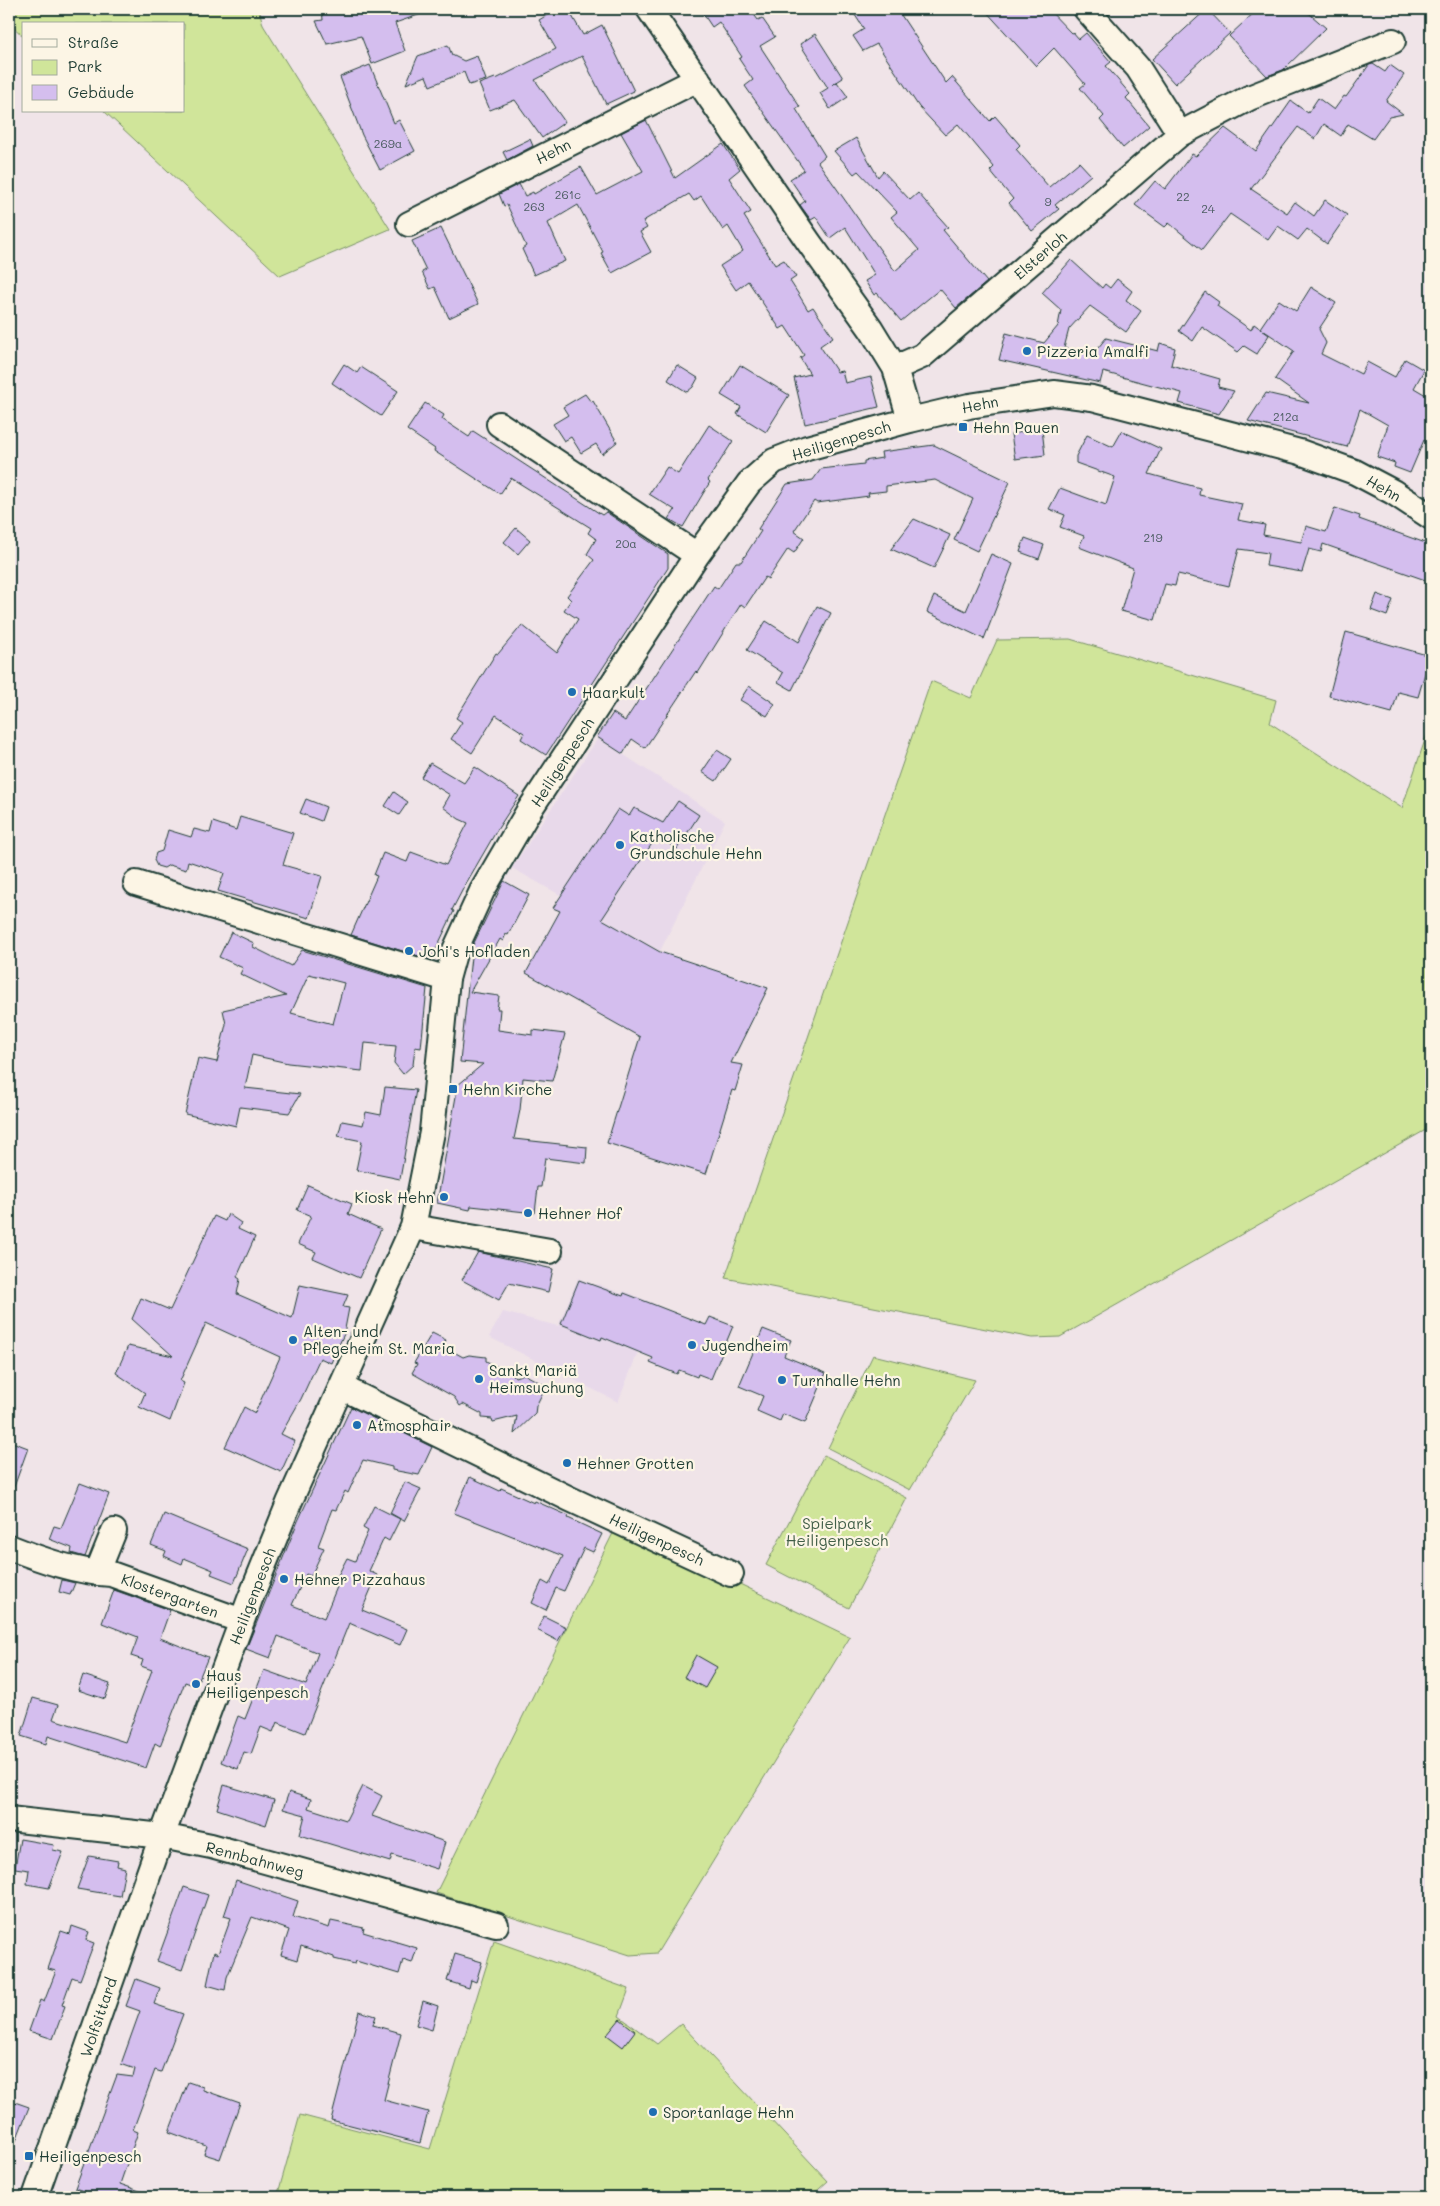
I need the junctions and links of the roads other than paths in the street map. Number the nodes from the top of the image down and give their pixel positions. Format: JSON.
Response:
{"nodes":[{"id":1,"x":649,"y":9,"type":"edge"},
{"id":2,"x":1086,"y":9,"type":"edge"},
{"id":3,"x":1393,"y":41,"type":"dead end"},
{"id":4,"x":698,"y":78,"type":"junction"},
{"id":5,"x":1180,"y":134,"type":"junction"},
{"id":6,"x":409,"y":224,"type":"dead end"},
{"id":7,"x":895,"y":368,"type":"junction"},
{"id":8,"x":910,"y":420,"type":"junction"},
{"id":9,"x":499,"y":424,"type":"dead end"},
{"id":10,"x":1431,"y":517,"type":"edge"},
{"id":11,"x":697,"y":555,"type":"junction"},
{"id":12,"x":136,"y":883,"type":"dead end"},
{"id":13,"x":447,"y":979,"type":"junction"},
{"id":14,"x":413,"y":1226,"type":"junction"},
{"id":15,"x":550,"y":1251,"type":"dead end"},
{"id":16,"x":340,"y":1387,"type":"junction"},
{"id":17,"x":114,"y":1531,"type":"dead end"},
{"id":18,"x":9,"y":1547,"type":"edge"},
{"id":19,"x":97,"y":1573,"type":"junction"},
{"id":20,"x":731,"y":1574,"type":"dead end"},
{"id":21,"x":242,"y":1621,"type":"junction"},
{"id":22,"x":9,"y":1820,"type":"edge"},
{"id":23,"x":162,"y":1836,"type":"junction"},
{"id":24,"x":496,"y":1925,"type":"dead end"},
{"id":25,"x":35,"y":2197,"type":"edge"}],
"edges":[{"from":1,"to":4,"type":"street"},
{"from":2,"to":5,"type":"street"},
{"from":3,"to":5,"type":"street","name":"Elsterloh"},
{"from":4,"to":6,"type":"street","name":"Hehn"},
{"from":4,"to":7,"type":"street"},
{"from":5,"to":7,"type":"street","name":"Elsterloh"},
{"from":7,"to":8,"type":"street"},
{"from":8,"to":10,"type":"street","name":"Hehn"},
{"from":8,"to":11,"type":"street","name":"Heiligenpesch"},
{"from":9,"to":11,"type":"street"},
{"from":11,"to":13,"type":"street","name":"Heiligenpesch"},
{"from":12,"to":13,"type":"street"},
{"from":13,"to":14,"type":"street","name":"Heiligenpesch"},
{"from":14,"to":15,"type":"street"},
{"from":14,"to":16,"type":"street","name":"Heiligenpesch"},
{"from":16,"to":20,"type":"street","name":"Heiligenpesch"},
{"from":16,"to":21,"type":"street","name":"Heiligenpesch"},
{"from":17,"to":19,"type":"street"},
{"from":18,"to":19,"type":"street","name":"Klostergarten"},
{"from":19,"to":21,"type":"street","name":"Klostergarten"},
{"from":21,"to":23,"type":"street","name":"Heiligenpesch"},
{"from":22,"to":23,"type":"street","name":"Rennbahnweg"},
{"from":23,"to":24,"type":"street","name":"Rennbahnweg"},
{"from":23,"to":25,"type":"street","name":"Wolfsittard"}]}
